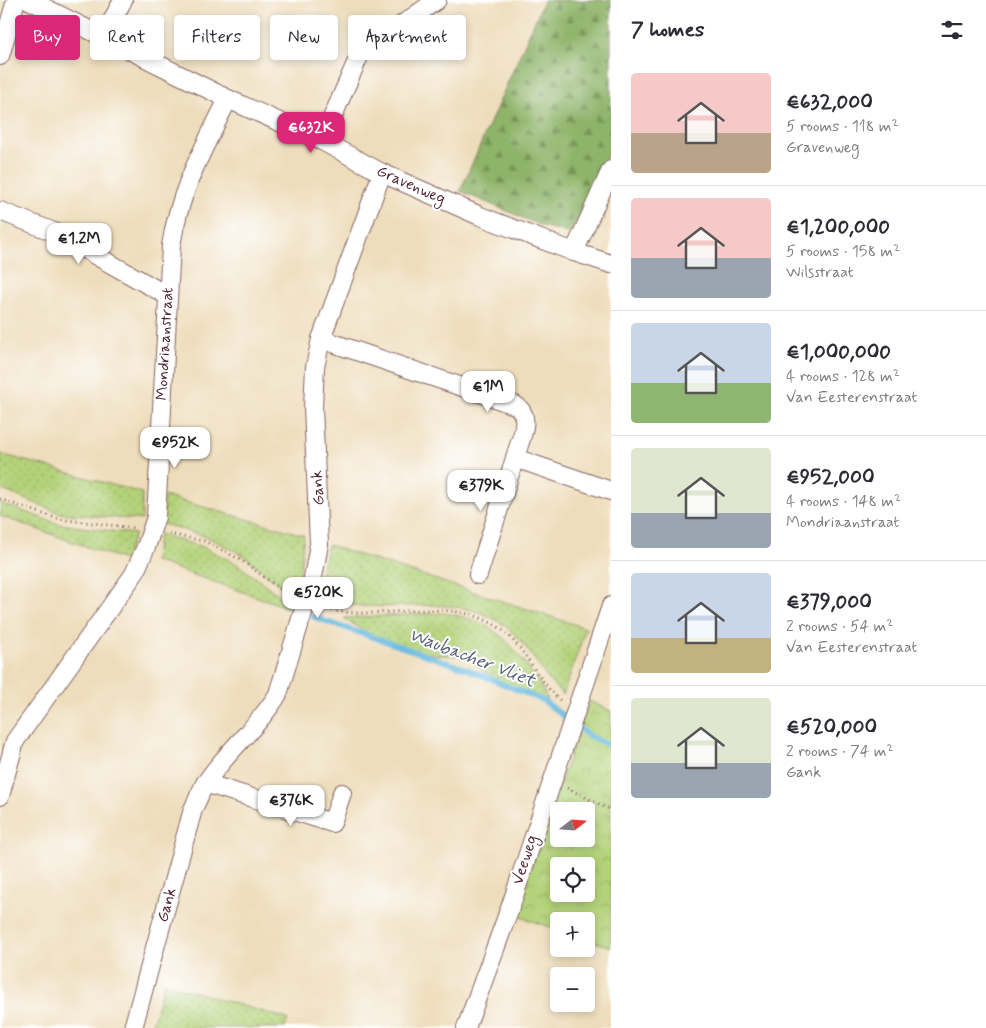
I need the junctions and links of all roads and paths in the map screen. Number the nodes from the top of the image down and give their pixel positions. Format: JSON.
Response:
{"nodes":[{"id":1,"x":16,"y":0,"type":"edge"},
{"id":2,"x":29,"y":0,"type":"edge"},
{"id":3,"x":123,"y":0,"type":"edge"},
{"id":4,"x":437,"y":0,"type":"edge"},
{"id":5,"x":115,"y":15,"type":"edge"},
{"id":6,"x":90,"y":29,"type":"edge"},
{"id":7,"x":0,"y":56,"type":"edge"},
{"id":8,"x":152,"y":60,"type":"edge"},
{"id":9,"x":228,"y":98,"type":"junction"},
{"id":10,"x":322,"y":141,"type":"junction"},
{"id":11,"x":611,"y":170,"type":"edge"},
{"id":12,"x":382,"y":173,"type":"junction"},
{"id":13,"x":0,"y":211,"type":"edge"},
{"id":14,"x":574,"y":252,"type":"junction"},
{"id":15,"x":611,"y":264,"type":"edge"},
{"id":16,"x":168,"y":296,"type":"junction"},
{"id":17,"x":321,"y":339,"type":"junction"},
{"id":18,"x":514,"y":458,"type":"junction"},
{"id":19,"x":611,"y":491,"type":"edge"},
{"id":20,"x":478,"y":575,"type":"dead end"},
{"id":21,"x":611,"y":606,"type":"edge"},
{"id":22,"x":8,"y":740,"type":"edge"},
{"id":23,"x":205,"y":783,"type":"junction"},
{"id":24,"x":550,"y":783,"type":"junction"},
{"id":25,"x":342,"y":793,"type":"dead end"},
{"id":26,"x":0,"y":796,"type":"edge"},
{"id":27,"x":611,"y":810,"type":"edge"},
{"id":28,"x":134,"y":1028,"type":"edge"},
{"id":29,"x":466,"y":1028,"type":"edge"}],
"edges":[{"from":1,"to":7,"type":"street"},
{"from":2,"to":6,"type":"street","name":"Gravenweg"},
{"from":3,"to":5,"type":"street"},
{"from":4,"to":10,"type":"street"},
{"from":8,"to":9,"type":"street","name":"Gravenweg"},
{"from":9,"to":10,"type":"street","name":"Gravenweg"},
{"from":9,"to":16,"type":"street","name":"Mondriaanstraat"},
{"from":10,"to":12,"type":"street","name":"Gravenweg"},
{"from":11,"to":14,"type":"street"},
{"from":12,"to":14,"type":"street","name":"Gravenweg"},
{"from":12,"to":17,"type":"street","name":"Gank"},
{"from":13,"to":16,"type":"street"},
{"from":14,"to":15,"type":"street","name":"Gravenweg"},
{"from":16,"to":22,"type":"street","name":"Mondriaanstraat"},
{"from":17,"to":18,"type":"street"},
{"from":17,"to":23,"type":"street","name":"Gank"},
{"from":18,"to":19,"type":"street"},
{"from":18,"to":20,"type":"street"},
{"from":21,"to":24,"type":"street","name":"Veeweg"},
{"from":22,"to":26,"type":"street","name":"Mondriaanstraat"},
{"from":23,"to":25,"type":"street"},
{"from":23,"to":28,"type":"street","name":"Gank"},
{"from":24,"to":27,"type":"path"},
{"from":24,"to":29,"type":"street","name":"Veeweg"}]}
